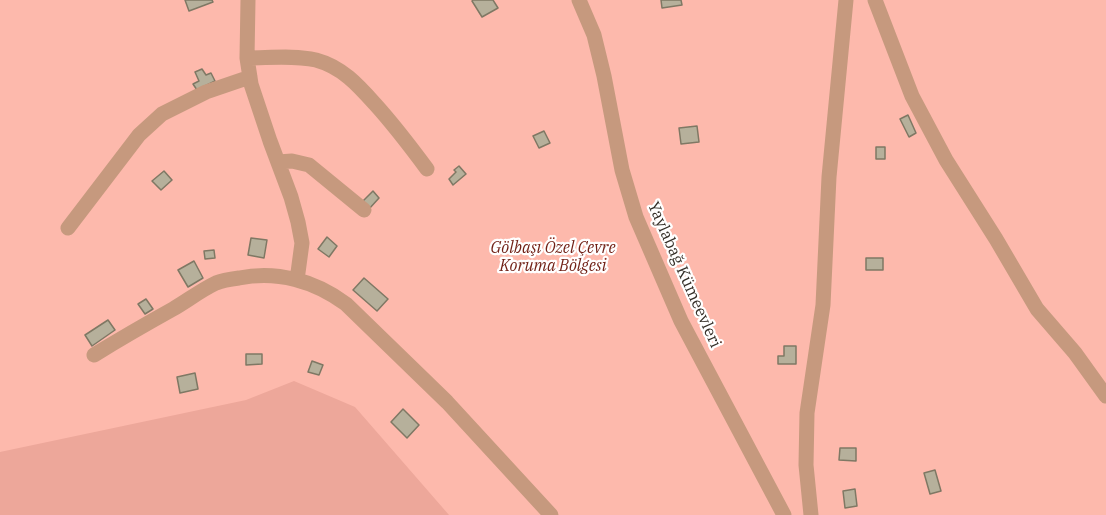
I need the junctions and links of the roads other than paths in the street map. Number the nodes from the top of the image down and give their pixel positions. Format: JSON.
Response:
{"nodes":[{"id":1,"x":248,"y":0,"type":"edge"},
{"id":2,"x":579,"y":0,"type":"edge"},
{"id":3,"x":846,"y":0,"type":"edge"},
{"id":4,"x":875,"y":0,"type":"edge"},
{"id":5,"x":247,"y":58,"type":"junction"},
{"id":6,"x":250,"y":77,"type":"junction"},
{"id":7,"x":278,"y":162,"type":"junction"},
{"id":8,"x":427,"y":169,"type":"dead end"},
{"id":9,"x":364,"y":210,"type":"dead end"},
{"id":10,"x":68,"y":228,"type":"dead end"},
{"id":11,"x":297,"y":280,"type":"junction"},
{"id":12,"x":94,"y":355,"type":"dead end"},
{"id":13,"x":1106,"y":396,"type":"edge"},
{"id":14,"x":551,"y":515,"type":"edge"},
{"id":15,"x":784,"y":515,"type":"edge"},
{"id":16,"x":811,"y":515,"type":"edge"}],
"edges":[{"from":1,"to":5,"type":"street"},
{"from":2,"to":15,"type":"street","name":"Yaylabağ Kümeevleri"},
{"from":3,"to":16,"type":"street"},
{"from":4,"to":13,"type":"street"},
{"from":5,"to":6,"type":"street"},
{"from":5,"to":8,"type":"street"},
{"from":6,"to":7,"type":"street"},
{"from":6,"to":10,"type":"street"},
{"from":7,"to":9,"type":"street"},
{"from":7,"to":11,"type":"street"},
{"from":11,"to":12,"type":"street"},
{"from":11,"to":14,"type":"street"}]}
